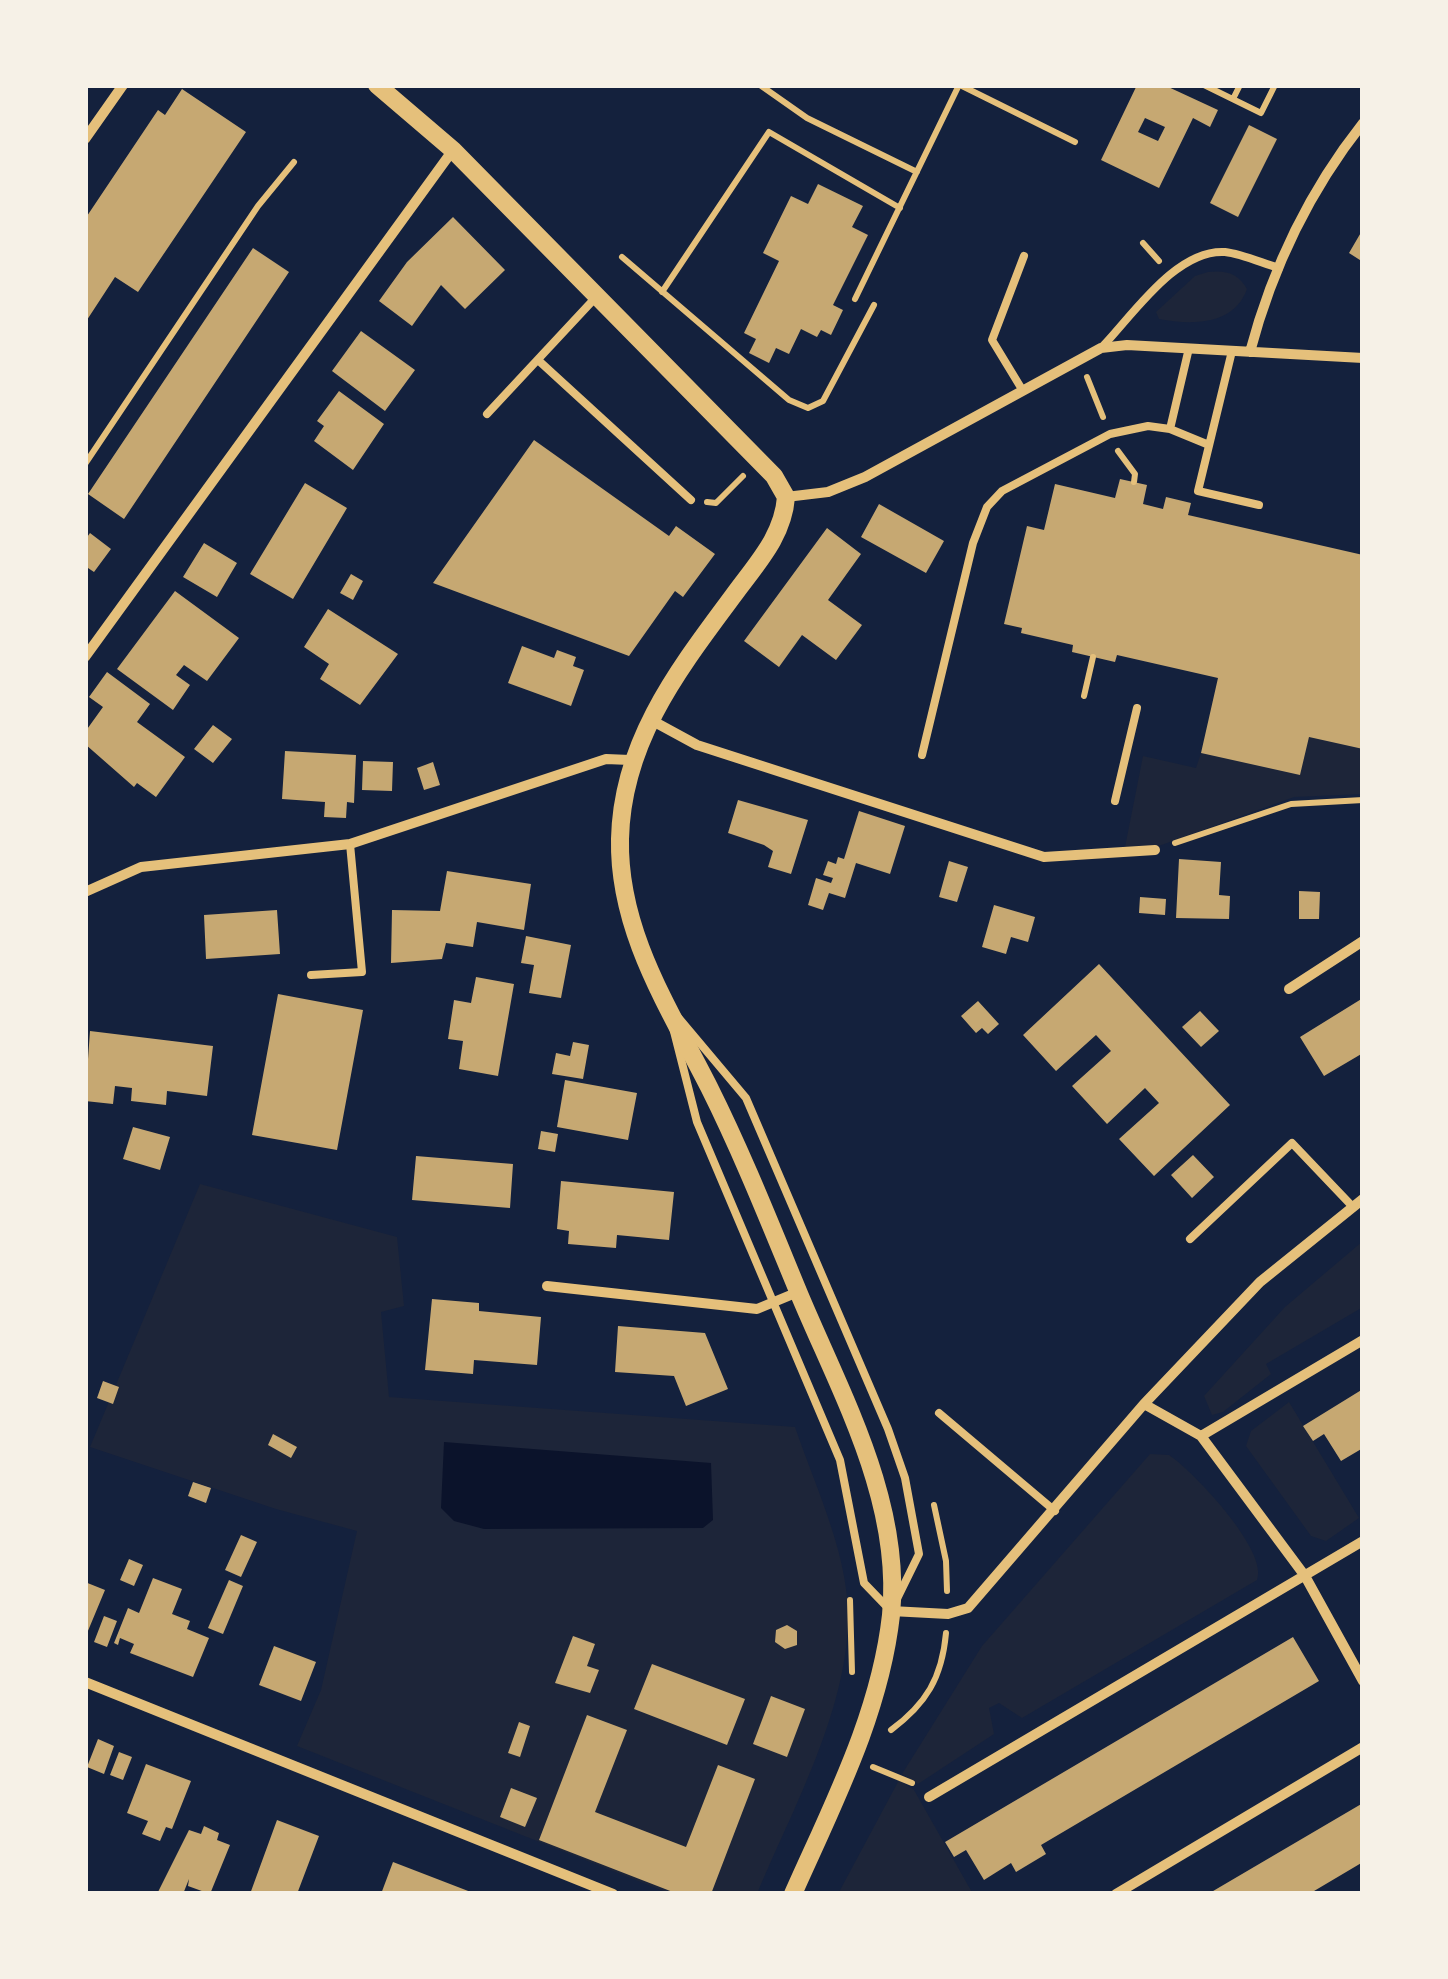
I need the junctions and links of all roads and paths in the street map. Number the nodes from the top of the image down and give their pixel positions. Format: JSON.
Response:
{"nodes":[{"id":1,"x":123,"y":85,"type":"edge"},
{"id":2,"x":377,"y":85,"type":"edge"},
{"id":3,"x":760,"y":85,"type":"edge"},
{"id":4,"x":960,"y":85,"type":"edge"},
{"id":5,"x":1204,"y":85,"type":"edge"},
{"id":6,"x":1240,"y":85,"type":"edge"},
{"id":7,"x":1260,"y":85,"type":"edge"},
{"id":8,"x":1273,"y":88,"type":"edge"},
{"id":9,"x":1233,"y":99,"type":"junction"},
{"id":10,"x":1363,"y":123,"type":"edge"},
{"id":11,"x":85,"y":139,"type":"edge"},
{"id":12,"x":1074,"y":142,"type":"dead end"},
{"id":13,"x":454,"y":150,"type":"junction"},
{"id":14,"x":294,"y":162,"type":"dead end"},
{"id":15,"x":917,"y":172,"type":"junction"},
{"id":16,"x":900,"y":208,"type":"junction"},
{"id":17,"x":1024,"y":256,"type":"dead end"},
{"id":18,"x":622,"y":257,"type":"dead end"},
{"id":19,"x":1279,"y":268,"type":"junction"},
{"id":20,"x":662,"y":292,"type":"junction"},
{"id":21,"x":597,"y":296,"type":"junction"},
{"id":22,"x":856,"y":299,"type":"dead end"},
{"id":23,"x":874,"y":306,"type":"dead end"},
{"id":24,"x":1100,"y":348,"type":"junction"},
{"id":25,"x":1189,"y":348,"type":"junction"},
{"id":26,"x":1232,"y":350,"type":"junction"},
{"id":27,"x":1250,"y":352,"type":"junction"},
{"id":28,"x":1363,"y":358,"type":"edge"},
{"id":29,"x":538,"y":360,"type":"junction"},
{"id":30,"x":1023,"y":391,"type":"junction"},
{"id":31,"x":487,"y":414,"type":"dead end"},
{"id":32,"x":1170,"y":429,"type":"junction"},
{"id":33,"x":1209,"y":445,"type":"junction"},
{"id":34,"x":758,"y":461,"type":"junction"},
{"id":35,"x":85,"y":464,"type":"edge"},
{"id":36,"x":786,"y":497,"type":"junction"},
{"id":37,"x":691,"y":500,"type":"joint"},
{"id":38,"x":1259,"y":505,"type":"dead end"},
{"id":39,"x":85,"y":657,"type":"edge"},
{"id":40,"x":1093,"y":657,"type":"dead end"},
{"id":41,"x":1084,"y":696,"type":"dead end"},
{"id":42,"x":1136,"y":708,"type":"dead end"},
{"id":43,"x":650,"y":719,"type":"junction"},
{"id":44,"x":922,"y":756,"type":"dead end"},
{"id":45,"x":630,"y":760,"type":"junction"},
{"id":46,"x":1115,"y":800,"type":"dead end"},
{"id":47,"x":1363,"y":800,"type":"edge"},
{"id":48,"x":350,"y":844,"type":"junction"},
{"id":49,"x":1155,"y":850,"type":"joint"},
{"id":50,"x":85,"y":891,"type":"edge"},
{"id":51,"x":1363,"y":941,"type":"edge"},
{"id":52,"x":310,"y":975,"type":"dead end"},
{"id":53,"x":1290,"y":989,"type":"dead end"},
{"id":54,"x":667,"y":1004,"type":"junction"},
{"id":55,"x":1363,"y":1199,"type":"edge"},
{"id":56,"x":1352,"y":1206,"type":"junction"},
{"id":57,"x":1190,"y":1239,"type":"dead end"},
{"id":58,"x":547,"y":1286,"type":"dead end"},
{"id":59,"x":798,"y":1292,"type":"junction"},
{"id":60,"x":775,"y":1302,"type":"junction"},
{"id":61,"x":1363,"y":1340,"type":"edge"},
{"id":62,"x":1144,"y":1404,"type":"junction"},
{"id":63,"x":939,"y":1413,"type":"dead end"},
{"id":64,"x":1201,"y":1436,"type":"junction"},
{"id":65,"x":1055,"y":1511,"type":"junction"},
{"id":66,"x":1363,"y":1542,"type":"edge"},
{"id":67,"x":1305,"y":1576,"type":"junction"},
{"id":68,"x":891,"y":1611,"type":"junction"},
{"id":69,"x":948,"y":1614,"type":"junction"},
{"id":70,"x":1363,"y":1680,"type":"edge"},
{"id":71,"x":85,"y":1682,"type":"edge"},
{"id":72,"x":1363,"y":1746,"type":"edge"},
{"id":73,"x":854,"y":1758,"type":"junction"},
{"id":74,"x":929,"y":1797,"type":"joint"},
{"id":75,"x":613,"y":1894,"type":"edge"},
{"id":76,"x":794,"y":1894,"type":"edge"},
{"id":77,"x":1116,"y":1894,"type":"edge"}],
"edges":[{"from":1,"to":11,"type":"street"},
{"from":2,"to":13,"type":"street"},
{"from":3,"to":15,"type":"path"},
{"from":4,"to":12,"type":"path"},
{"from":4,"to":15,"type":"path"},
{"from":5,"to":9,"type":"path"},
{"from":6,"to":9,"type":"path"},
{"from":7,"to":8,"type":"path"},
{"from":8,"to":9,"type":"path"},
{"from":10,"to":19,"type":"street"},
{"from":13,"to":21,"type":"street"},
{"from":13,"to":39,"type":"street"},
{"from":14,"to":35,"type":"path"},
{"from":15,"to":16,"type":"path"},
{"from":16,"to":20,"type":"path"},
{"from":16,"to":22,"type":"path"},
{"from":17,"to":30,"type":"lane"},
{"from":18,"to":20,"type":"path"},
{"from":19,"to":24,"type":"lane"},
{"from":19,"to":27,"type":"street"},
{"from":20,"to":23,"type":"path"},
{"from":21,"to":29,"type":"lane"},
{"from":21,"to":34,"type":"street"},
{"from":24,"to":25,"type":"street"},
{"from":24,"to":30,"type":"street"},
{"from":25,"to":26,"type":"street"},
{"from":25,"to":32,"type":"lane"},
{"from":26,"to":27,"type":"street"},
{"from":26,"to":33,"type":"lane"},
{"from":27,"to":28,"type":"street"},
{"from":29,"to":31,"type":"lane"},
{"from":29,"to":37,"type":"lane"},
{"from":30,"to":36,"type":"street"},
{"from":32,"to":33,"type":"lane"},
{"from":32,"to":44,"type":"lane"},
{"from":33,"to":38,"type":"lane"},
{"from":34,"to":36,"type":"street"},
{"from":34,"to":37,"type":"path"},
{"from":36,"to":43,"type":"street"},
{"from":40,"to":41,"type":"path"},
{"from":42,"to":46,"type":"lane"},
{"from":43,"to":45,"type":"street"},
{"from":43,"to":49,"type":"street"},
{"from":45,"to":48,"type":"street"},
{"from":45,"to":54,"type":"street"},
{"from":47,"to":49,"type":"path"},
{"from":48,"to":50,"type":"street"},
{"from":48,"to":52,"type":"lane"},
{"from":51,"to":53,"type":"street"},
{"from":54,"to":59,"type":"street"},
{"from":54,"to":60,"type":"lane"},
{"from":54,"to":68,"type":"lane"},
{"from":55,"to":56,"type":"street"},
{"from":56,"to":57,"type":"lane"},
{"from":56,"to":62,"type":"street"},
{"from":58,"to":60,"type":"street"},
{"from":59,"to":60,"type":"street"},
{"from":59,"to":68,"type":"street"},
{"from":60,"to":68,"type":"lane"},
{"from":61,"to":64,"type":"street"},
{"from":62,"to":64,"type":"street"},
{"from":62,"to":65,"type":"street"},
{"from":63,"to":65,"type":"lane"},
{"from":64,"to":67,"type":"street"},
{"from":65,"to":69,"type":"street"},
{"from":66,"to":67,"type":"street"},
{"from":67,"to":70,"type":"street"},
{"from":67,"to":74,"type":"street"},
{"from":68,"to":69,"type":"street"},
{"from":68,"to":73,"type":"street"},
{"from":69,"to":73,"type":"path"},
{"from":71,"to":75,"type":"street"},
{"from":72,"to":77,"type":"street"},
{"from":73,"to":74,"type":"path"},
{"from":73,"to":76,"type":"street"}]}
